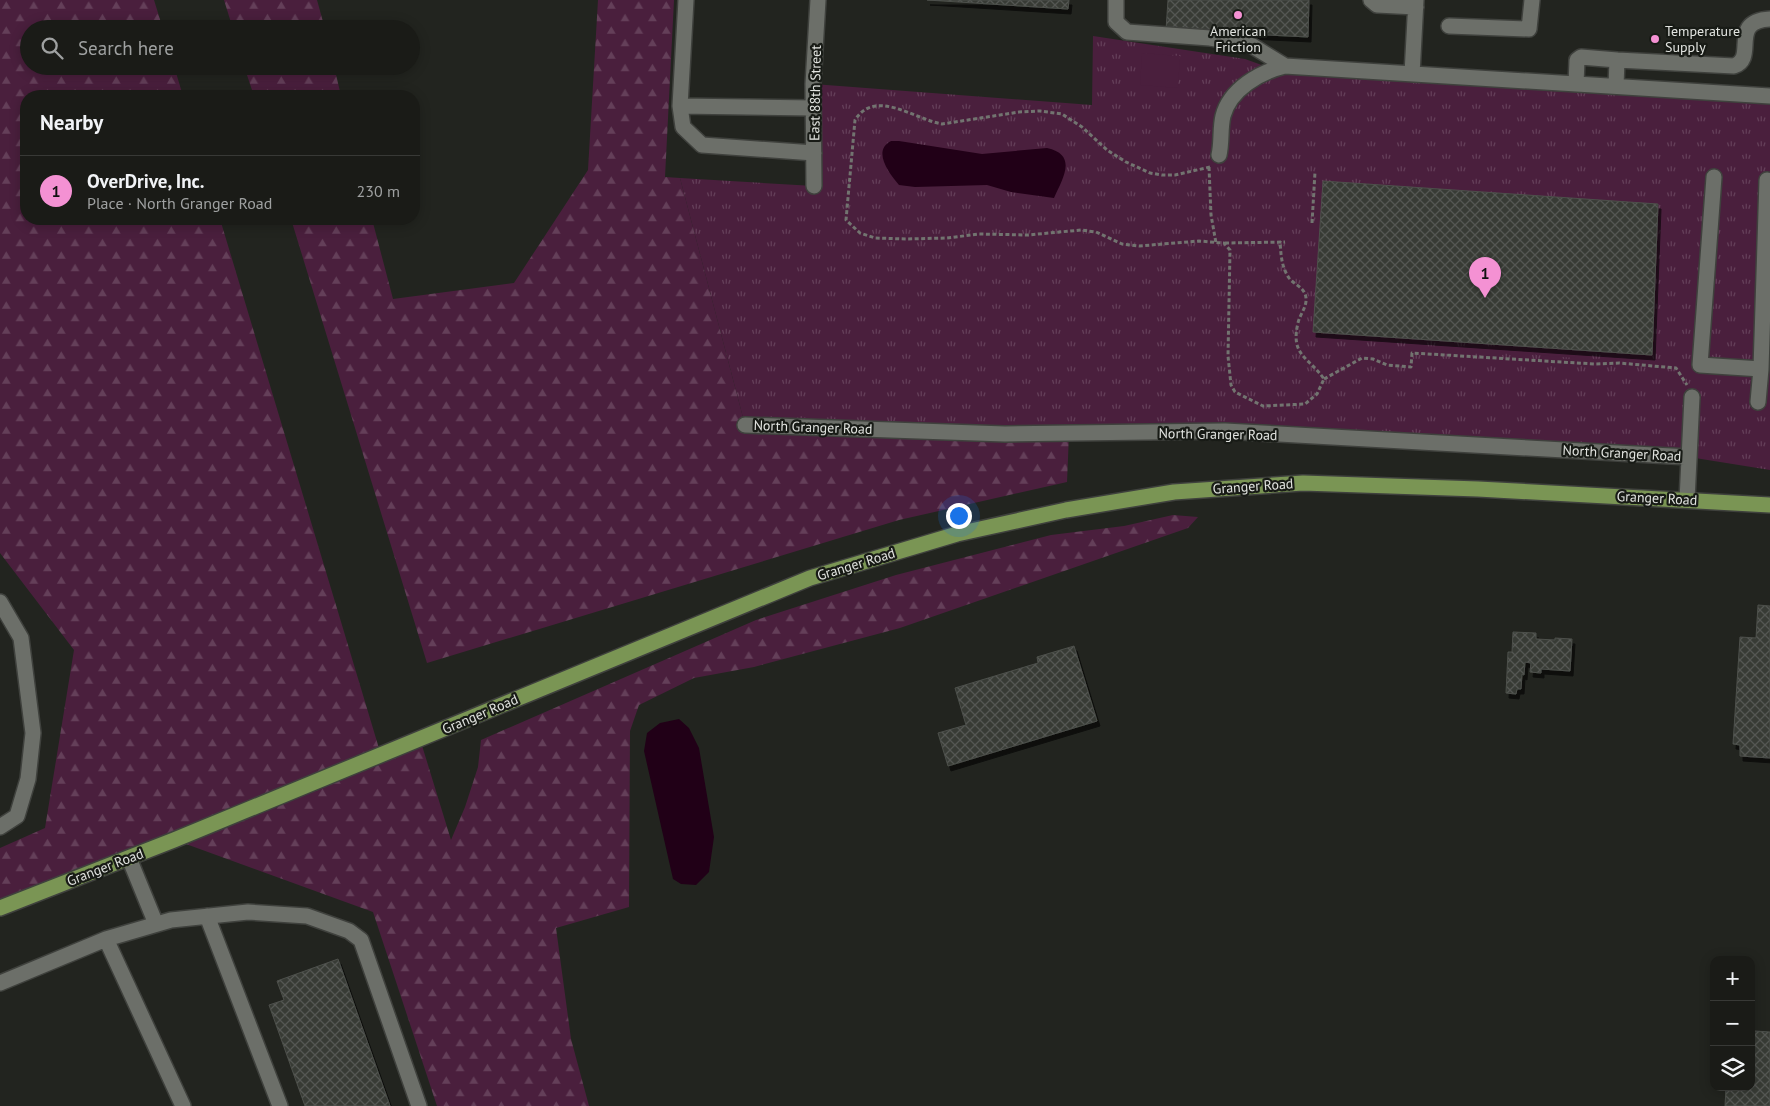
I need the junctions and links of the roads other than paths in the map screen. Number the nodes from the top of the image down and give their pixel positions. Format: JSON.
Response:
{"nodes":[{"id":1,"x":686,"y":0,"type":"edge"},
{"id":2,"x":818,"y":0,"type":"edge"},
{"id":3,"x":1116,"y":0,"type":"edge"},
{"id":4,"x":1371,"y":0,"type":"edge"},
{"id":5,"x":1532,"y":0,"type":"edge"},
{"id":6,"x":1416,"y":3,"type":"edge"},
{"id":7,"x":1770,"y":19,"type":"edge"},
{"id":8,"x":1449,"y":26,"type":"dead end"},
{"id":9,"x":1617,"y":60,"type":"junction"},
{"id":10,"x":1285,"y":66,"type":"junction"},
{"id":11,"x":1412,"y":74,"type":"junction"},
{"id":12,"x":1576,"y":84,"type":"junction"},
{"id":13,"x":1616,"y":86,"type":"junction"},
{"id":14,"x":1770,"y":96,"type":"edge"},
{"id":15,"x":680,"y":106,"type":"junction"},
{"id":16,"x":813,"y":108,"type":"junction"},
{"id":17,"x":814,"y":153,"type":"junction"},
{"id":18,"x":1218,"y":160,"type":"road end"},
{"id":19,"x":1714,"y":177,"type":"dead end"},
{"id":20,"x":1767,"y":180,"type":"dead end"},
{"id":21,"x":814,"y":186,"type":"dead end"},
{"id":22,"x":1761,"y":370,"type":"junction"},
{"id":23,"x":1692,"y":397,"type":"road end"},
{"id":24,"x":1758,"y":402,"type":"dead end"},
{"id":25,"x":745,"y":425,"type":"dead end"},
{"id":26,"x":1689,"y":457,"type":"junction"},
{"id":27,"x":1687,"y":500,"type":"junction"},
{"id":28,"x":1770,"y":505,"type":"edge"},
{"id":29,"x":0,"y":602,"type":"edge"},
{"id":30,"x":0,"y":827,"type":"edge"},
{"id":31,"x":129,"y":858,"type":"junction"},
{"id":32,"x":0,"y":908,"type":"edge"},
{"id":33,"x":207,"y":916,"type":"junction"},
{"id":34,"x":156,"y":924,"type":"junction"},
{"id":35,"x":106,"y":938,"type":"junction"},
{"id":36,"x":0,"y":983,"type":"edge"},
{"id":37,"x":183,"y":1106,"type":"edge"},
{"id":38,"x":280,"y":1106,"type":"edge"},
{"id":39,"x":419,"y":1106,"type":"edge"}],
"edges":[{"from":1,"to":15,"type":"street"},
{"from":2,"to":16,"type":"street","name":"East 88th Street"},
{"from":3,"to":10,"type":"street"},
{"from":4,"to":6,"type":"street"},
{"from":5,"to":8,"type":"street"},
{"from":6,"to":11,"type":"street"},
{"from":7,"to":9,"type":"street"},
{"from":9,"to":12,"type":"street"},
{"from":9,"to":13,"type":"street"},
{"from":10,"to":11,"type":"street"},
{"from":10,"to":18,"type":"street"},
{"from":11,"to":12,"type":"street"},
{"from":12,"to":13,"type":"street"},
{"from":13,"to":14,"type":"street"},
{"from":15,"to":16,"type":"street"},
{"from":15,"to":17,"type":"street"},
{"from":16,"to":17,"type":"street","name":"East 88th Street"},
{"from":17,"to":21,"type":"street","name":"East 88th Street"},
{"from":19,"to":22,"type":"street"},
{"from":20,"to":22,"type":"street"},
{"from":22,"to":24,"type":"street"},
{"from":23,"to":26,"type":"street"},
{"from":25,"to":26,"type":"street","name":"North Granger Road"},
{"from":26,"to":27,"type":"street"},
{"from":27,"to":28,"type":"main road","name":"Granger Road"},
{"from":27,"to":31,"type":"main road","name":"Granger Road"},
{"from":29,"to":30,"type":"street"},
{"from":31,"to":32,"type":"main road","name":"Granger Road"},
{"from":31,"to":34,"type":"street"},
{"from":33,"to":34,"type":"street"},
{"from":33,"to":38,"type":"street"},
{"from":33,"to":39,"type":"street"},
{"from":34,"to":35,"type":"street"},
{"from":35,"to":36,"type":"street"},
{"from":35,"to":37,"type":"street"}]}
